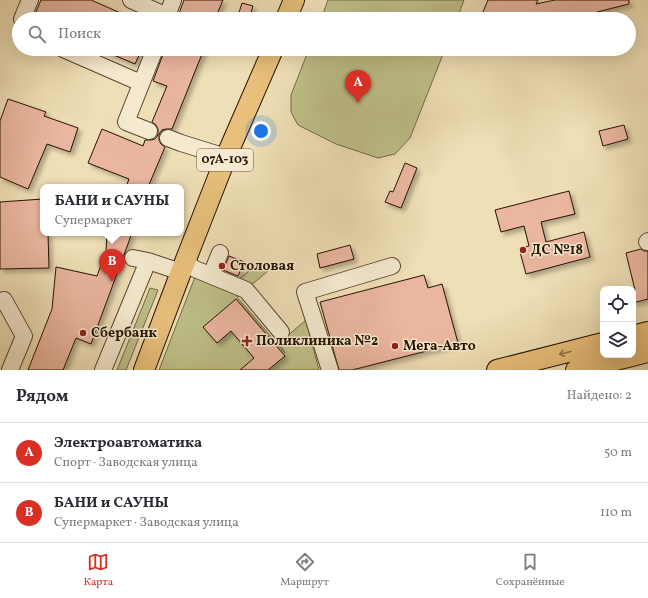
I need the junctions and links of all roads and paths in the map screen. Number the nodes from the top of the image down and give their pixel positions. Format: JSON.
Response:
{"nodes":[{"id":1,"x":30,"y":0,"type":"edge"},
{"id":2,"x":131,"y":0,"type":"edge"},
{"id":3,"x":173,"y":0,"type":"edge"},
{"id":4,"x":294,"y":0,"type":"edge"},
{"id":5,"x":25,"y":12,"type":"edge"},
{"id":6,"x":155,"y":12,"type":"edge"},
{"id":7,"x":169,"y":12,"type":"edge"},
{"id":8,"x":289,"y":12,"type":"edge"},
{"id":9,"x":79,"y":56,"type":"edge"},
{"id":10,"x":152,"y":56,"type":"edge"},
{"id":11,"x":270,"y":56,"type":"edge"},
{"id":12,"x":142,"y":83,"type":"junction"},
{"id":13,"x":149,"y":130,"type":"dead end"},
{"id":14,"x":168,"y":138,"type":"dead end"},
{"id":15,"x":226,"y":157,"type":"junction"},
{"id":16,"x":220,"y":253,"type":"dead end"},
{"id":17,"x":133,"y":258,"type":"dead end"},
{"id":18,"x":148,"y":261,"type":"junction"},
{"id":19,"x":392,"y":266,"type":"dead end"},
{"id":20,"x":183,"y":267,"type":"junction"},
{"id":21,"x":211,"y":275,"type":"junction"},
{"id":22,"x":4,"y":300,"type":"dead end"},
{"id":23,"x":281,"y":332,"type":"dead end"},
{"id":24,"x":648,"y":332,"type":"edge"},
{"id":25,"x":636,"y":335,"type":"edge"},
{"id":26,"x":600,"y":344,"type":"edge"},
{"id":27,"x":648,"y":352,"type":"edge"},
{"id":28,"x":10,"y":370,"type":"edge"},
{"id":29,"x":103,"y":370,"type":"edge"},
{"id":30,"x":144,"y":370,"type":"edge"},
{"id":31,"x":330,"y":370,"type":"edge"},
{"id":32,"x":497,"y":370,"type":"edge"},
{"id":33,"x":576,"y":370,"type":"edge"}],
"edges":[{"from":1,"to":5,"type":"lane"},
{"from":2,"to":6,"type":"lane"},
{"from":3,"to":7,"type":"lane"},
{"from":4,"to":8,"type":"main road"},
{"from":9,"to":12,"type":"lane"},
{"from":10,"to":12,"type":"lane"},
{"from":11,"to":15,"type":"main road","number":"07А-103"},
{"from":12,"to":13,"type":"lane"},
{"from":14,"to":15,"type":"lane"},
{"from":15,"to":20,"type":"main road","number":"07А-103"},
{"from":16,"to":21,"type":"lane"},
{"from":17,"to":18,"type":"lane"},
{"from":18,"to":20,"type":"lane"},
{"from":18,"to":29,"type":"lane"},
{"from":19,"to":31,"type":"lane"},
{"from":20,"to":21,"type":"lane"},
{"from":20,"to":30,"type":"main road","number":"07А-103"},
{"from":21,"to":23,"type":"lane"},
{"from":22,"to":28,"type":"lane"},
{"from":24,"to":25,"type":"main road"},
{"from":26,"to":32,"type":"main road","one_way":true},
{"from":27,"to":33,"type":"main road"}]}
